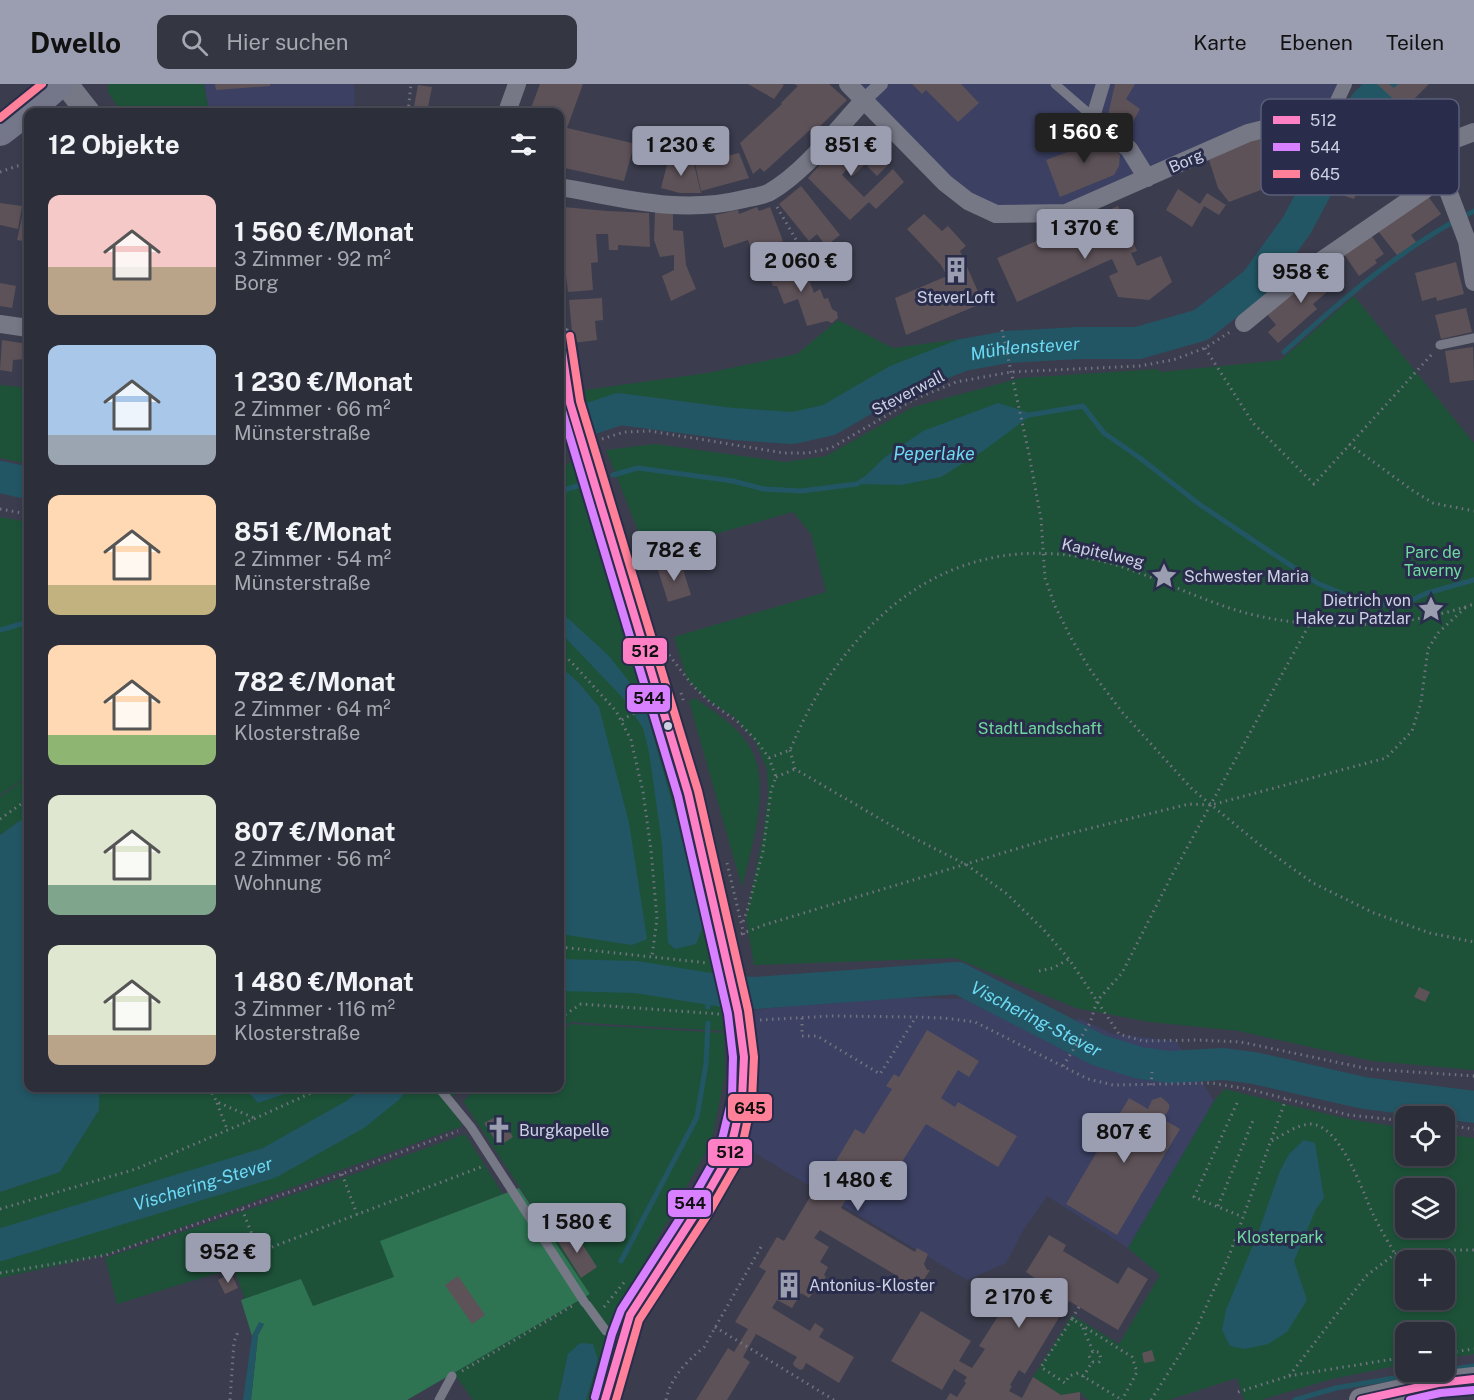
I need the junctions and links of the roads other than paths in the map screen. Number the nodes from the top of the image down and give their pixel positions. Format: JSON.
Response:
{"nodes":[{"id":1,"x":58,"y":84,"type":"edge"},
{"id":2,"x":66,"y":84,"type":"edge"},
{"id":3,"x":517,"y":84,"type":"edge"},
{"id":4,"x":848,"y":84,"type":"edge"},
{"id":5,"x":881,"y":84,"type":"edge"},
{"id":6,"x":1055,"y":84,"type":"edge"},
{"id":7,"x":1103,"y":84,"type":"edge"},
{"id":8,"x":1345,"y":84,"type":"edge"},
{"id":9,"x":865,"y":99,"type":"junction"},
{"id":10,"x":1338,"y":99,"type":"edge"},
{"id":11,"x":30,"y":108,"type":"edge"},
{"id":12,"x":85,"y":108,"type":"edge"},
{"id":13,"x":508,"y":108,"type":"edge"},
{"id":14,"x":24,"y":113,"type":"edge"},
{"id":15,"x":1094,"y":117,"type":"junction"},
{"id":16,"x":1261,"y":130,"type":"edge"},
{"id":17,"x":0,"y":131,"type":"edge"},
{"id":18,"x":1474,"y":132,"type":"edge"},
{"id":19,"x":1459,"y":138,"type":"edge"},
{"id":20,"x":1147,"y":178,"type":"junction"},
{"id":21,"x":564,"y":188,"type":"edge"},
{"id":22,"x":1417,"y":195,"type":"edge"},
{"id":23,"x":1449,"y":195,"type":"edge"},
{"id":24,"x":1474,"y":282,"type":"edge"},
{"id":25,"x":1244,"y":322,"type":"road end"},
{"id":26,"x":0,"y":324,"type":"edge"},
{"id":27,"x":24,"y":327,"type":"edge"},
{"id":28,"x":1474,"y":338,"type":"edge"},
{"id":29,"x":1440,"y":345,"type":"road end"},
{"id":30,"x":564,"y":364,"type":"edge"},
{"id":31,"x":442,"y":1092,"type":"edge"},
{"id":32,"x":622,"y":1337,"type":"junction"},
{"id":33,"x":452,"y":1376,"type":"road end"},
{"id":34,"x":1474,"y":1379,"type":"edge"},
{"id":35,"x":439,"y":1400,"type":"edge"},
{"id":36,"x":605,"y":1400,"type":"edge"},
{"id":37,"x":1361,"y":1400,"type":"edge"}],
"edges":[{"from":1,"to":11,"type":"main road"},
{"from":2,"to":12,"type":"street"},
{"from":3,"to":13,"type":"street"},
{"from":4,"to":9,"type":"street","name":"Borg"},
{"from":5,"to":9,"type":"street"},
{"from":6,"to":15,"type":"lane"},
{"from":7,"to":15,"type":"street"},
{"from":8,"to":10,"type":"street"},
{"from":9,"to":20,"type":"street","name":"Borg"},
{"from":9,"to":21,"type":"street"},
{"from":14,"to":17,"type":"main road"},
{"from":15,"to":20,"type":"street"},
{"from":16,"to":20,"type":"street","name":"Borg"},
{"from":18,"to":19,"type":"street"},
{"from":22,"to":25,"type":"street"},
{"from":23,"to":24,"type":"street"},
{"from":26,"to":27,"type":"street"},
{"from":28,"to":29,"type":"lane"},
{"from":30,"to":32,"type":"street"},
{"from":31,"to":32,"type":"lane"},
{"from":32,"to":36,"type":"street"},
{"from":33,"to":35,"type":"lane"},
{"from":34,"to":37,"type":"street"}]}
